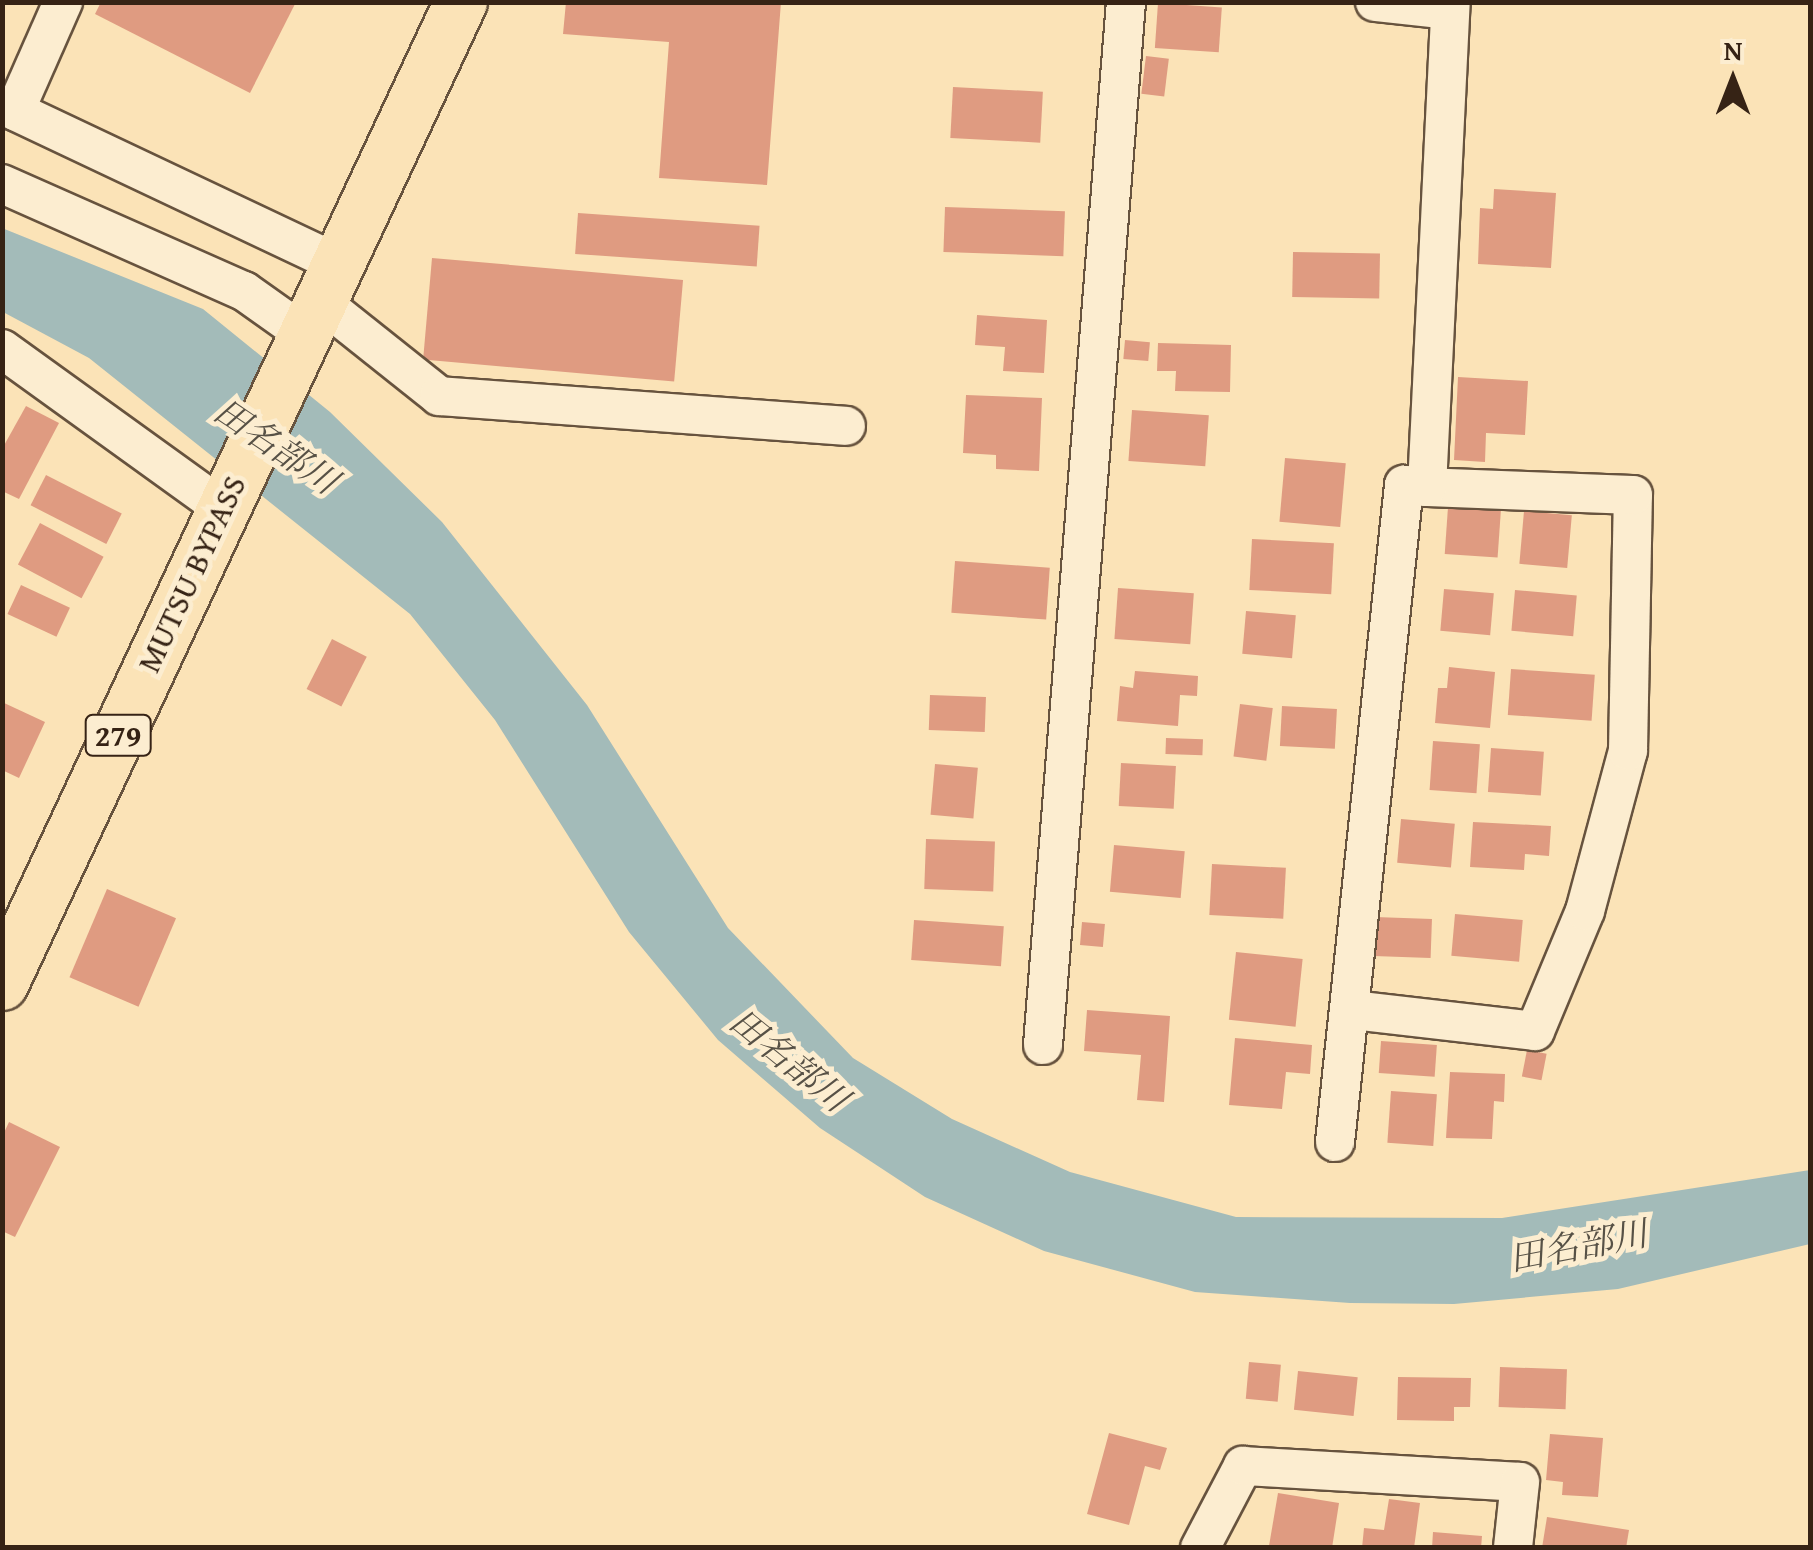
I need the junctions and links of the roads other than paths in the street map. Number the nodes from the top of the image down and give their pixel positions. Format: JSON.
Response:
{"nodes":[{"id":1,"x":63,"y":2,"type":"edge"},
{"id":2,"x":461,"y":2,"type":"edge"},
{"id":3,"x":1126,"y":2,"type":"edge"},
{"id":4,"x":1375,"y":2,"type":"edge"},
{"id":5,"x":1451,"y":6,"type":"edge"},
{"id":6,"x":2,"y":184,"type":"edge"},
{"id":7,"x":316,"y":314,"type":"junction"},
{"id":8,"x":2,"y":349,"type":"edge"},
{"id":9,"x":846,"y":426,"type":"dead end"},
{"id":10,"x":1428,"y":487,"type":"junction"},
{"id":11,"x":228,"y":497,"type":"junction"},
{"id":12,"x":4,"y":976,"type":"edge"},
{"id":13,"x":1353,"y":1010,"type":"junction"},
{"id":14,"x":1043,"y":1045,"type":"dead end"},
{"id":15,"x":1335,"y":1142,"type":"dead end"},
{"id":16,"x":1200,"y":1548,"type":"edge"},
{"id":17,"x":1513,"y":1548,"type":"edge"}],
"edges":[{"from":1,"to":7,"type":"street"},
{"from":2,"to":7,"type":"highway","name":"MUTSU BYPASS","number":"279"},
{"from":3,"to":14,"type":"street"},
{"from":4,"to":5,"type":"street"},
{"from":5,"to":10,"type":"street"},
{"from":6,"to":7,"type":"street"},
{"from":7,"to":9,"type":"street"},
{"from":7,"to":11,"type":"highway","name":"MUTSU BYPASS","number":"279"},
{"from":8,"to":11,"type":"street"},
{"from":10,"to":13,"type":"street"},
{"from":10,"to":13,"type":"street"},
{"from":11,"to":12,"type":"highway","name":"MUTSU BYPASS","number":"279"},
{"from":13,"to":15,"type":"street"},
{"from":16,"to":17,"type":"street"}]}
